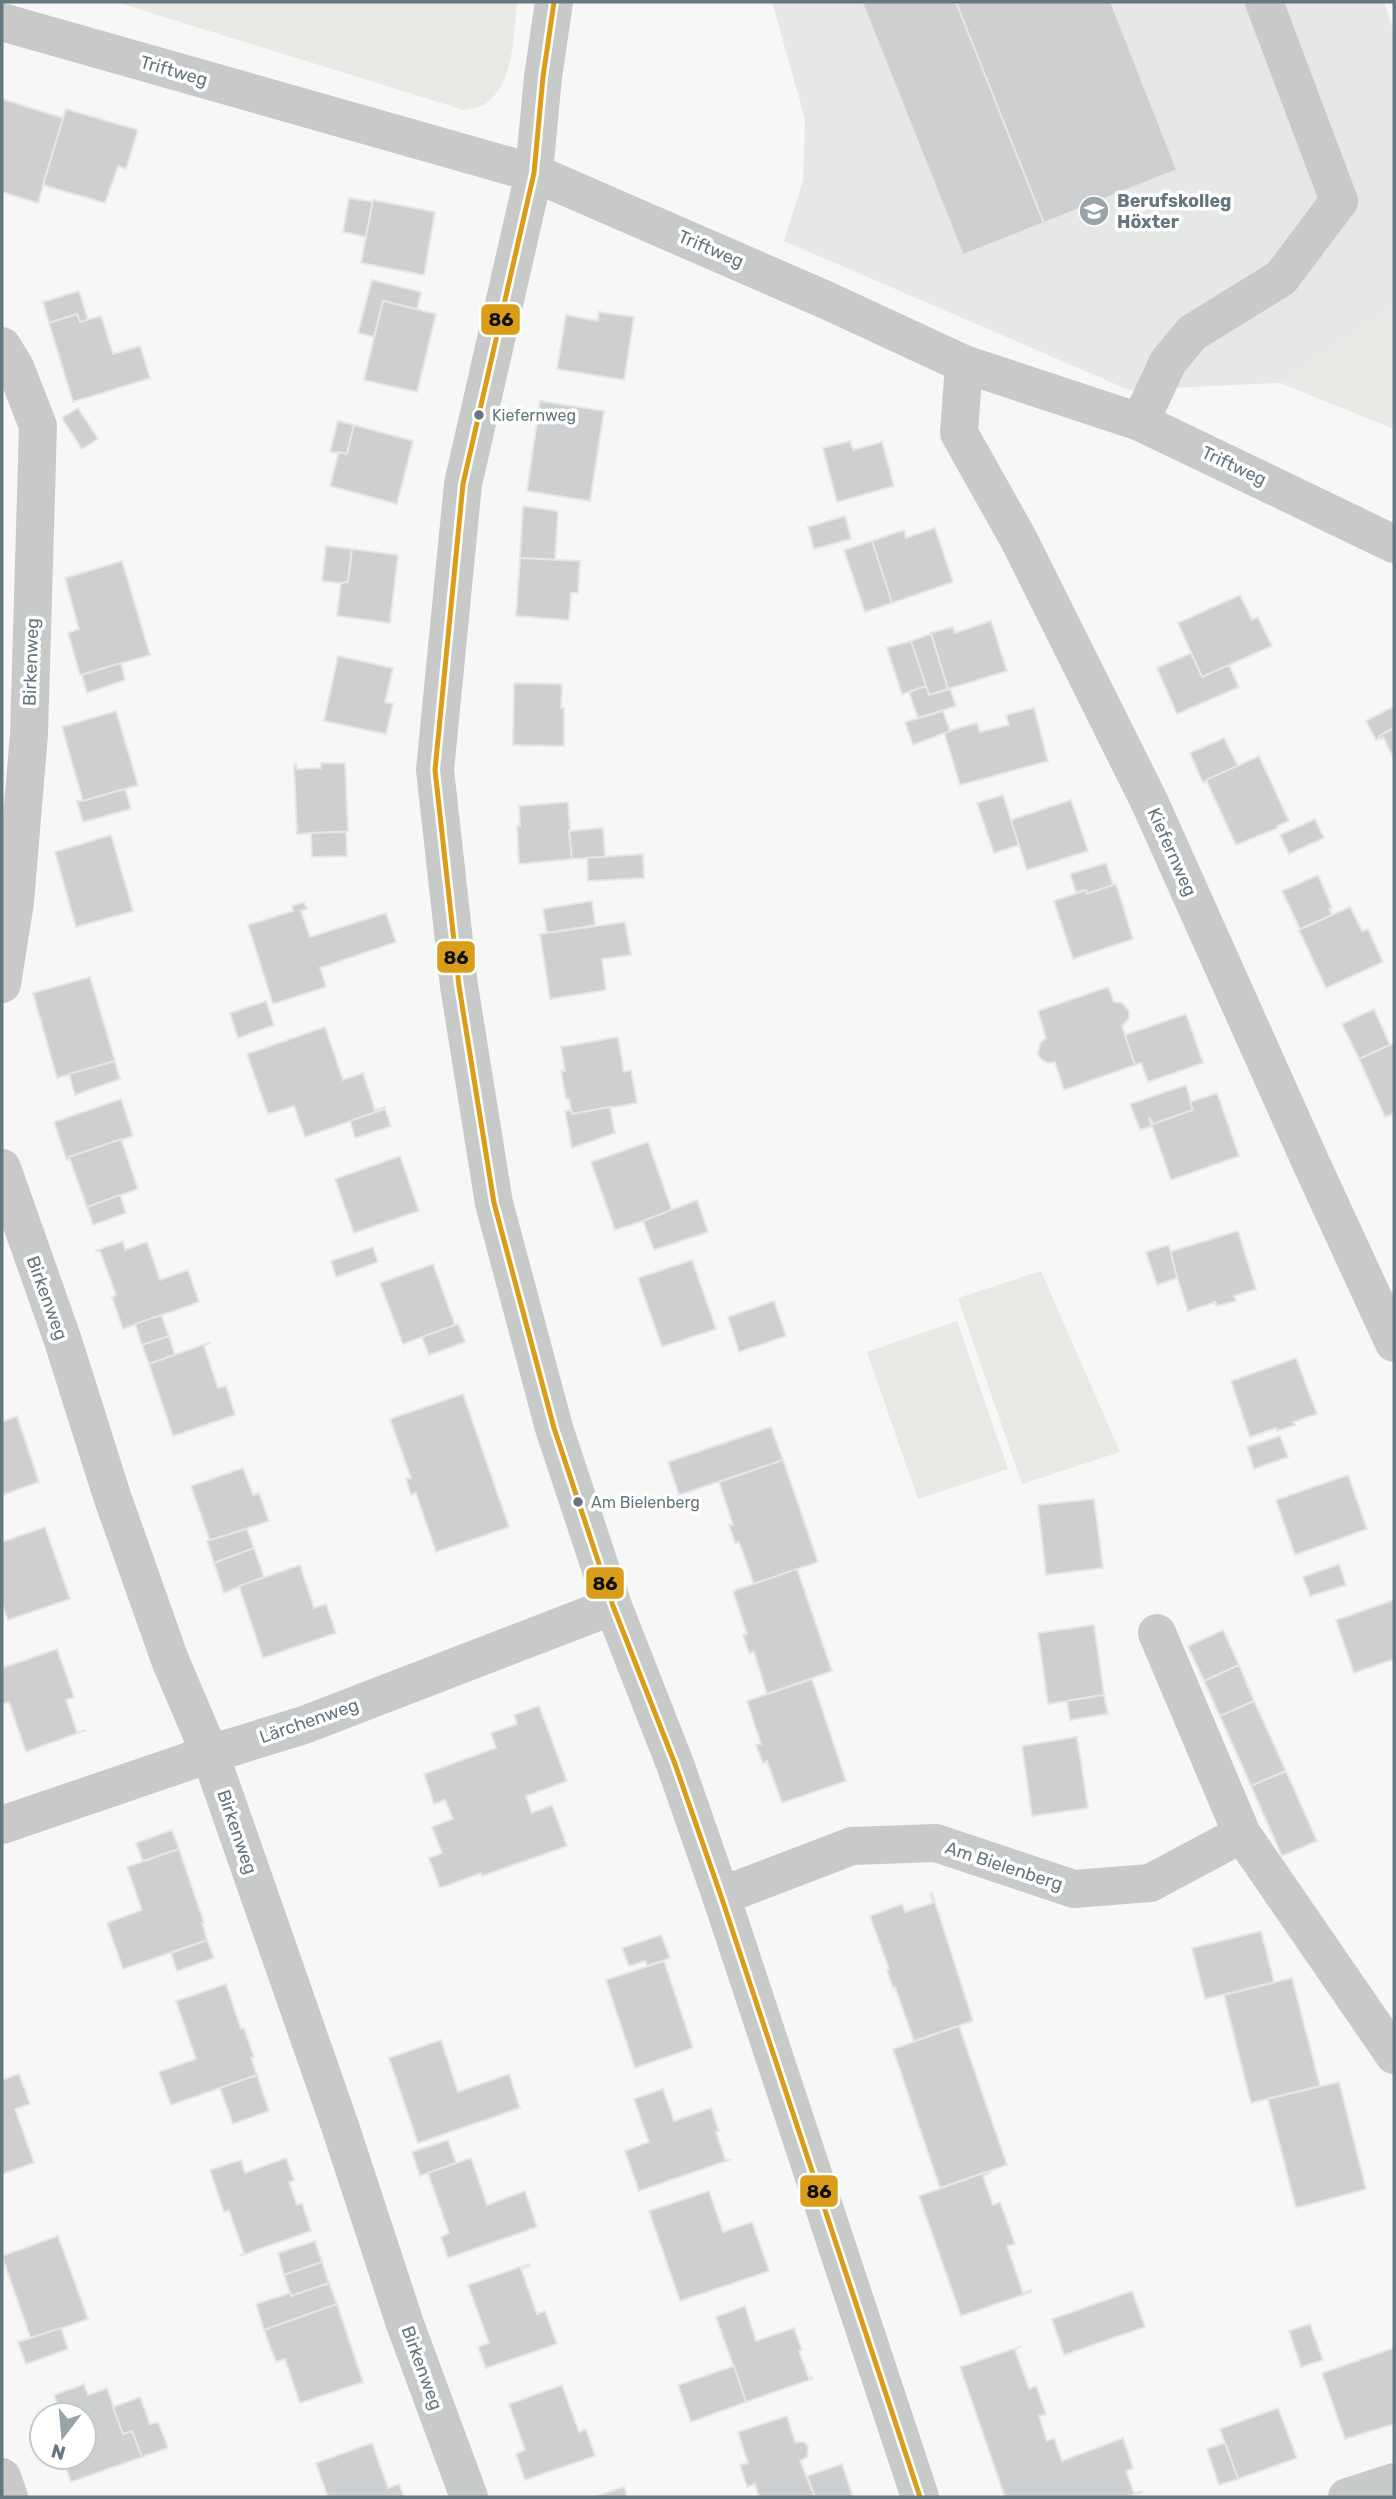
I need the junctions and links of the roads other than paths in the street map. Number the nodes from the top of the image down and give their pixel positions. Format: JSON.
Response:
{"nodes":[{"id":1,"x":554,"y":2,"type":"edge"},
{"id":2,"x":1264,"y":2,"type":"edge"},
{"id":3,"x":2,"y":22,"type":"edge"},
{"id":4,"x":534,"y":173,"type":"junction"},
{"id":5,"x":2,"y":346,"type":"edge"},
{"id":6,"x":964,"y":364,"type":"junction"},
{"id":7,"x":1140,"y":422,"type":"junction"},
{"id":8,"x":1394,"y":544,"type":"edge"},
{"id":9,"x":2,"y":984,"type":"edge"},
{"id":10,"x":2,"y":1168,"type":"edge"},
{"id":11,"x":1394,"y":1343,"type":"edge"},
{"id":12,"x":613,"y":1606,"type":"junction"},
{"id":13,"x":1157,"y":1633,"type":"dead end"},
{"id":14,"x":210,"y":1754,"type":"junction"},
{"id":15,"x":2,"y":1825,"type":"edge"},
{"id":16,"x":1242,"y":1834,"type":"junction"},
{"id":17,"x":721,"y":1896,"type":"junction"},
{"id":18,"x":1394,"y":2055,"type":"edge"},
{"id":19,"x":2,"y":2477,"type":"edge"},
{"id":20,"x":1394,"y":2482,"type":"edge"},
{"id":21,"x":9,"y":2497,"type":"edge"},
{"id":22,"x":469,"y":2497,"type":"edge"},
{"id":23,"x":920,"y":2497,"type":"edge"},
{"id":24,"x":1347,"y":2497,"type":"edge"}],
"edges":[{"from":1,"to":4,"type":"street"},
{"from":2,"to":7,"type":"street"},
{"from":3,"to":4,"type":"street","name":"Triftweg"},
{"from":4,"to":6,"type":"street","name":"Triftweg"},
{"from":4,"to":12,"type":"street"},
{"from":5,"to":9,"type":"street","name":"Birkenweg"},
{"from":6,"to":7,"type":"street","name":"Triftweg"},
{"from":6,"to":11,"type":"street","name":"Kiefernweg"},
{"from":7,"to":8,"type":"street","name":"Triftweg"},
{"from":10,"to":14,"type":"street","name":"Birkenweg"},
{"from":12,"to":14,"type":"street","name":"Lärchenweg"},
{"from":12,"to":17,"type":"street"},
{"from":13,"to":16,"type":"street"},
{"from":14,"to":15,"type":"street","name":"Lärchenweg"},
{"from":14,"to":22,"type":"street","name":"Birkenweg"},
{"from":16,"to":17,"type":"street","name":"Am Bielenberg"},
{"from":16,"to":18,"type":"street"},
{"from":17,"to":23,"type":"street"},
{"from":19,"to":21,"type":"street"},
{"from":20,"to":24,"type":"street"}]}
